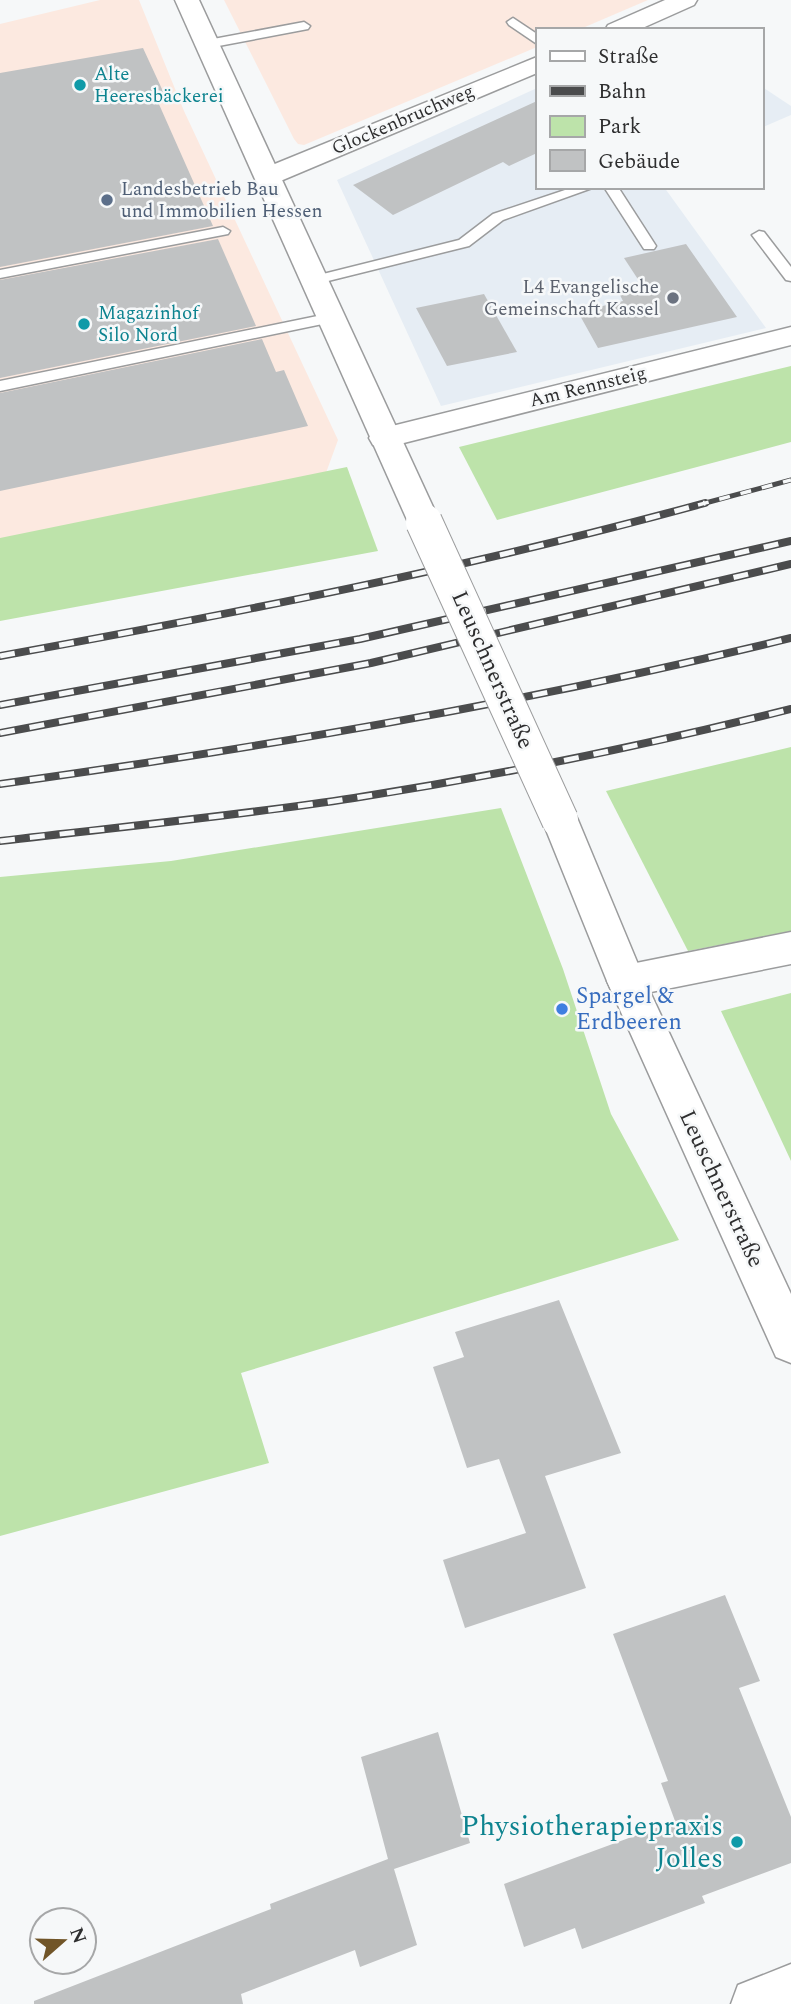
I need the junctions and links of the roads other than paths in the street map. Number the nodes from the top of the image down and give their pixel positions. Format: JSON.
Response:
{"nodes":[{"id":1,"x":187,"y":0,"type":"edge"},
{"id":2,"x":685,"y":0,"type":"edge"},
{"id":3,"x":513,"y":22,"type":"dead end"},
{"id":4,"x":304,"y":26,"type":"dead end"},
{"id":5,"x":622,"y":28,"type":"edge"},
{"id":6,"x":536,"y":39,"type":"edge"},
{"id":7,"x":208,"y":44,"type":"junction"},
{"id":8,"x":536,"y":64,"type":"edge"},
{"id":9,"x":269,"y":176,"type":"junction"},
{"id":10,"x":582,"y":189,"type":"edge"},
{"id":11,"x":612,"y":189,"type":"edge"},
{"id":12,"x":223,"y":231,"type":"dead end"},
{"id":13,"x":759,"y":235,"type":"dead end"},
{"id":14,"x":649,"y":246,"type":"dead end"},
{"id":15,"x":0,"y":274,"type":"edge"},
{"id":16,"x":791,"y":277,"type":"edge"},
{"id":17,"x":316,"y":280,"type":"junction"},
{"id":18,"x":332,"y":318,"type":"junction"},
{"id":19,"x":791,"y":335,"type":"edge"},
{"id":20,"x":0,"y":386,"type":"edge"},
{"id":21,"x":384,"y":438,"type":"junction"},
{"id":22,"x":791,"y":948,"type":"edge"},
{"id":23,"x":626,"y":981,"type":"junction"},
{"id":24,"x":791,"y":1342,"type":"edge"},
{"id":25,"x":791,"y":1990,"type":"edge"},
{"id":26,"x":757,"y":2004,"type":"edge"}],
"edges":[{"from":1,"to":7,"type":"main road","name":"Leuschnerstraße"},
{"from":2,"to":5,"type":"main road"},
{"from":3,"to":6,"type":"lane"},
{"from":4,"to":7,"type":"lane"},
{"from":7,"to":9,"type":"main road","name":"Leuschnerstraße"},
{"from":8,"to":9,"type":"main road","name":"Glockenbruchweg"},
{"from":9,"to":17,"type":"main road","name":"Leuschnerstraße"},
{"from":10,"to":17,"type":"lane"},
{"from":11,"to":14,"type":"lane"},
{"from":12,"to":15,"type":"lane"},
{"from":13,"to":16,"type":"lane"},
{"from":17,"to":18,"type":"main road","name":"Leuschnerstraße"},
{"from":18,"to":20,"type":"lane"},
{"from":18,"to":21,"type":"main road","name":"Leuschnerstraße"},
{"from":19,"to":21,"type":"main road","name":"Am Rennsteig"},
{"from":21,"to":23,"type":"main road","name":"Leuschnerstraße","bridge":true},
{"from":22,"to":23,"type":"main road"},
{"from":23,"to":24,"type":"main road","name":"Leuschnerstraße"},
{"from":25,"to":26,"type":"main road"}]}
